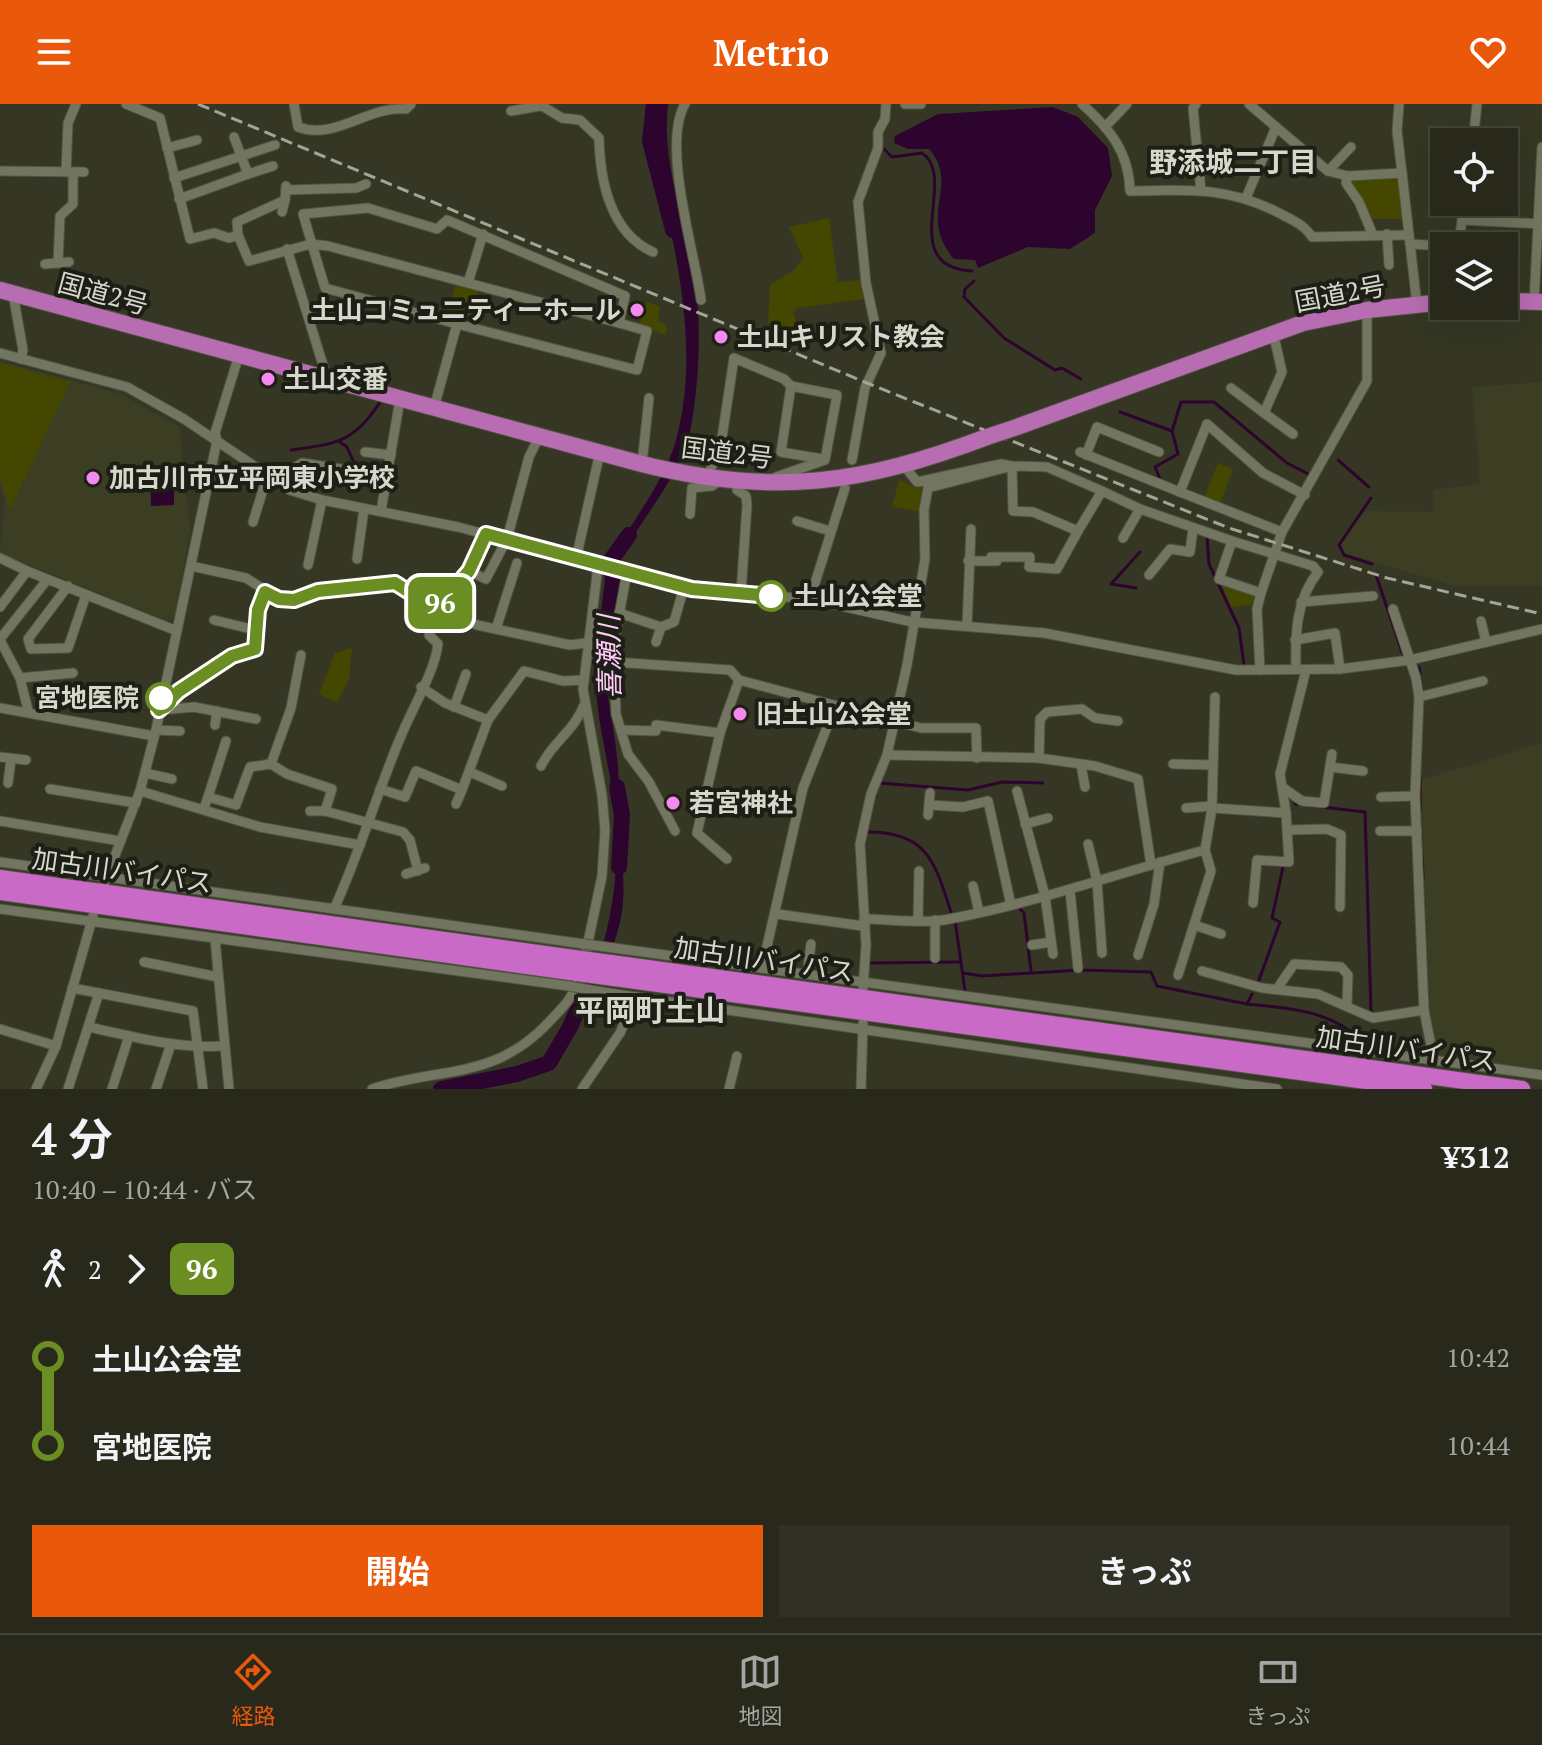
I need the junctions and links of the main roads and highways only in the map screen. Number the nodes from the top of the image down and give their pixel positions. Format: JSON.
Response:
{"nodes":[{"id":1,"x":6,"y":292,"type":"edge"},
{"id":2,"x":1518,"y":301,"type":"edge"},
{"id":3,"x":1538,"y":302,"type":"edge"},
{"id":4,"x":1430,"y":304,"type":"edge"},
{"id":5,"x":0,"y":878,"type":"edge"},
{"id":6,"x":0,"y":892,"type":"edge"},
{"id":7,"x":578,"y":966,"type":"junction"},
{"id":8,"x":609,"y":970,"type":"junction"},
{"id":9,"x":1424,"y":1089,"type":"edge"},
{"id":10,"x":1522,"y":1089,"type":"edge"}],
"edges":[{"from":1,"to":4,"type":"highway","name":"国道2号","bridge":true},
{"from":2,"to":3,"type":"highway"},
{"from":5,"to":7,"type":"highway","name":"加古川バイパス"},
{"from":6,"to":7,"type":"highway","name":"加古川バイパス"},
{"from":7,"to":8,"type":"highway","name":"加古川バイパス","bridge":true},
{"from":8,"to":9,"type":"highway","name":"加古川バイパス"},
{"from":8,"to":10,"type":"highway","name":"加古川バイパス"}]}
